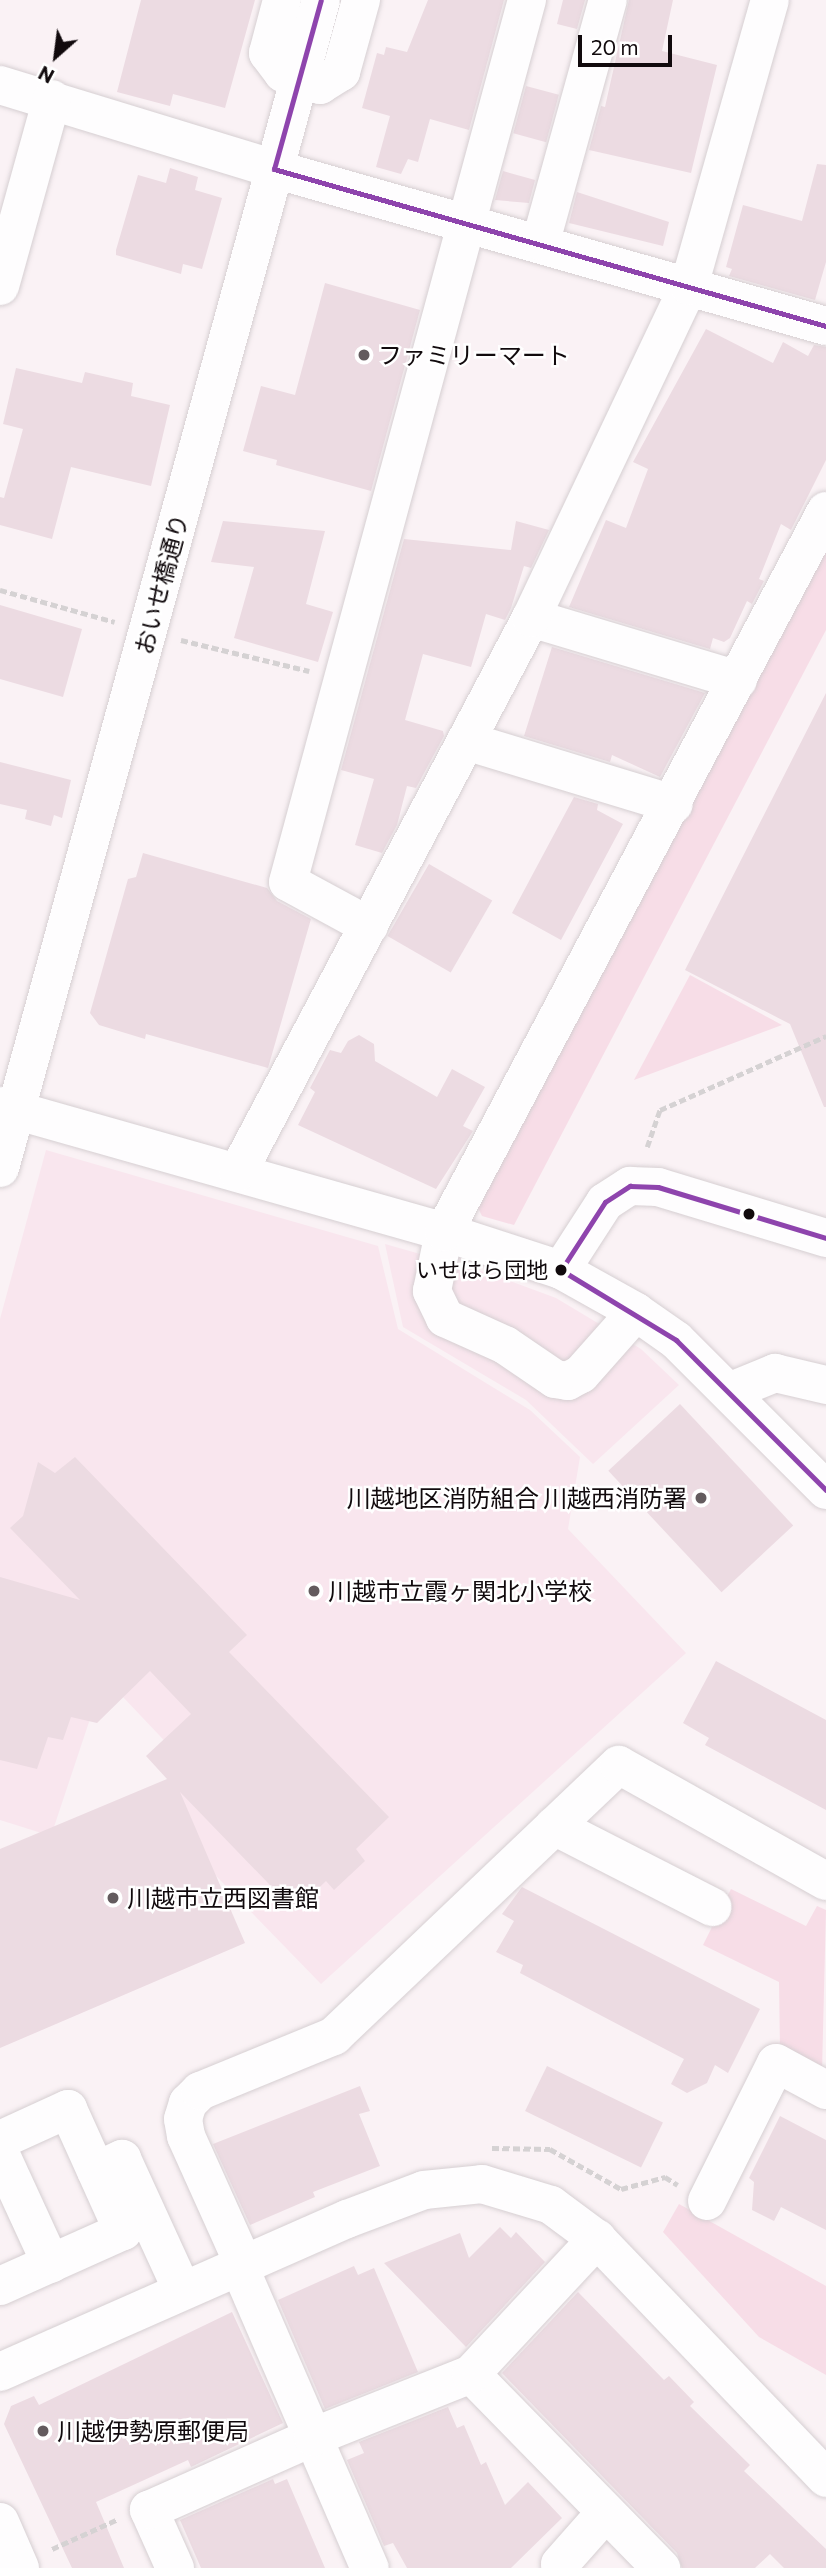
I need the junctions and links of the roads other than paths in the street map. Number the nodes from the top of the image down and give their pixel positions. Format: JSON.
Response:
{"nodes":[{"id":1,"x":282,"y":0,"type":"edge"},
{"id":2,"x":321,"y":0,"type":"edge"},
{"id":3,"x":362,"y":0,"type":"edge"},
{"id":4,"x":527,"y":0,"type":"edge"},
{"id":5,"x":608,"y":0,"type":"edge"},
{"id":6,"x":770,"y":0,"type":"edge"},
{"id":7,"x":299,"y":81,"type":"junction"},
{"id":8,"x":0,"y":85,"type":"edge"},
{"id":9,"x":52,"y":99,"type":"junction"},
{"id":10,"x":274,"y":169,"type":"junction"},
{"id":11,"x":464,"y":220,"type":"junction"},
{"id":12,"x":541,"y":241,"type":"junction"},
{"id":13,"x":0,"y":286,"type":"edge"},
{"id":14,"x":689,"y":286,"type":"junction"},
{"id":15,"x":826,"y":326,"type":"edge"},
{"id":16,"x":826,"y":511,"type":"edge"},
{"id":17,"x":531,"y":618,"type":"junction"},
{"id":18,"x":738,"y":680,"type":"junction"},
{"id":19,"x":466,"y":741,"type":"junction"},
{"id":20,"x":674,"y":804,"type":"junction"},
{"id":21,"x":369,"y":926,"type":"junction"},
{"id":22,"x":8,"y":1109,"type":"edge"},
{"id":23,"x":0,"y":1168,"type":"edge"},
{"id":24,"x":238,"y":1172,"type":"junction"},
{"id":25,"x":444,"y":1232,"type":"junction"},
{"id":26,"x":826,"y":1238,"type":"edge"},
{"id":27,"x":561,"y":1270,"type":"junction"},
{"id":28,"x":636,"y":1312,"type":"junction"},
{"id":29,"x":826,"y":1385,"type":"edge"},
{"id":30,"x":731,"y":1391,"type":"junction"},
{"id":31,"x":826,"y":1490,"type":"edge"},
{"id":32,"x":554,"y":1826,"type":"junction"},
{"id":33,"x":826,"y":1881,"type":"edge"},
{"id":34,"x":712,"y":1907,"type":"dead end"},
{"id":35,"x":826,"y":2090,"type":"edge"},
{"id":36,"x":0,"y":2140,"type":"edge"},
{"id":37,"x":0,"y":2153,"type":"edge"},
{"id":38,"x":96,"y":2171,"type":"junction"},
{"id":39,"x":707,"y":2201,"type":"road end"},
{"id":40,"x":597,"y":2239,"type":"junction"},
{"id":41,"x":51,"y":2264,"type":"junction"},
{"id":42,"x":241,"y":2264,"type":"junction"},
{"id":43,"x":0,"y":2286,"type":"edge"},
{"id":44,"x":182,"y":2290,"type":"junction"},
{"id":45,"x":0,"y":2372,"type":"edge"},
{"id":46,"x":471,"y":2374,"type":"junction"},
{"id":47,"x":313,"y":2437,"type":"junction"},
{"id":48,"x":826,"y":2478,"type":"edge"},
{"id":49,"x":606,"y":2512,"type":"junction"},
{"id":50,"x":0,"y":2522,"type":"edge"},
{"id":51,"x":36,"y":2559,"type":"edge"},
{"id":52,"x":175,"y":2568,"type":"edge"},
{"id":53,"x":370,"y":2568,"type":"edge"},
{"id":54,"x":562,"y":2568,"type":"edge"},
{"id":55,"x":661,"y":2568,"type":"edge"}],
"edges":[{"from":1,"to":7,"type":"street"},
{"from":2,"to":7,"type":"street","name":"おいせ橋通り"},
{"from":3,"to":7,"type":"street"},
{"from":4,"to":11,"type":"street"},
{"from":5,"to":12,"type":"street"},
{"from":6,"to":14,"type":"street"},
{"from":7,"to":10,"type":"street","name":"おいせ橋通り"},
{"from":8,"to":9,"type":"street"},
{"from":9,"to":10,"type":"street"},
{"from":9,"to":13,"type":"street"},
{"from":10,"to":11,"type":"street"},
{"from":10,"to":22,"type":"street","name":"おいせ橋通り"},
{"from":11,"to":12,"type":"street"},
{"from":11,"to":21,"type":"street"},
{"from":12,"to":14,"type":"street"},
{"from":14,"to":15,"type":"street"},
{"from":14,"to":17,"type":"street"},
{"from":16,"to":18,"type":"street"},
{"from":17,"to":18,"type":"street"},
{"from":17,"to":19,"type":"street"},
{"from":18,"to":20,"type":"street"},
{"from":19,"to":20,"type":"street"},
{"from":19,"to":21,"type":"street"},
{"from":20,"to":25,"type":"street"},
{"from":21,"to":24,"type":"street"},
{"from":22,"to":23,"type":"street","name":"おいせ橋通り"},
{"from":22,"to":24,"type":"street"},
{"from":24,"to":25,"type":"street"},
{"from":25,"to":27,"type":"street"},
{"from":25,"to":28,"type":"street"},
{"from":26,"to":27,"type":"street"},
{"from":27,"to":28,"type":"street"},
{"from":28,"to":30,"type":"street"},
{"from":29,"to":30,"type":"street"},
{"from":30,"to":31,"type":"street"},
{"from":32,"to":33,"type":"street"},
{"from":32,"to":34,"type":"street"},
{"from":32,"to":42,"type":"street"},
{"from":35,"to":39,"type":"street"},
{"from":36,"to":38,"type":"street"},
{"from":37,"to":41,"type":"street"},
{"from":38,"to":41,"type":"street"},
{"from":38,"to":44,"type":"street"},
{"from":40,"to":42,"type":"street"},
{"from":40,"to":46,"type":"street"},
{"from":40,"to":48,"type":"street"},
{"from":41,"to":43,"type":"street"},
{"from":42,"to":44,"type":"street"},
{"from":42,"to":47,"type":"street"},
{"from":44,"to":45,"type":"street"},
{"from":46,"to":47,"type":"street"},
{"from":46,"to":49,"type":"street"},
{"from":47,"to":52,"type":"street"},
{"from":47,"to":53,"type":"street"},
{"from":49,"to":54,"type":"street"},
{"from":49,"to":55,"type":"street"},
{"from":50,"to":51,"type":"street"}]}
